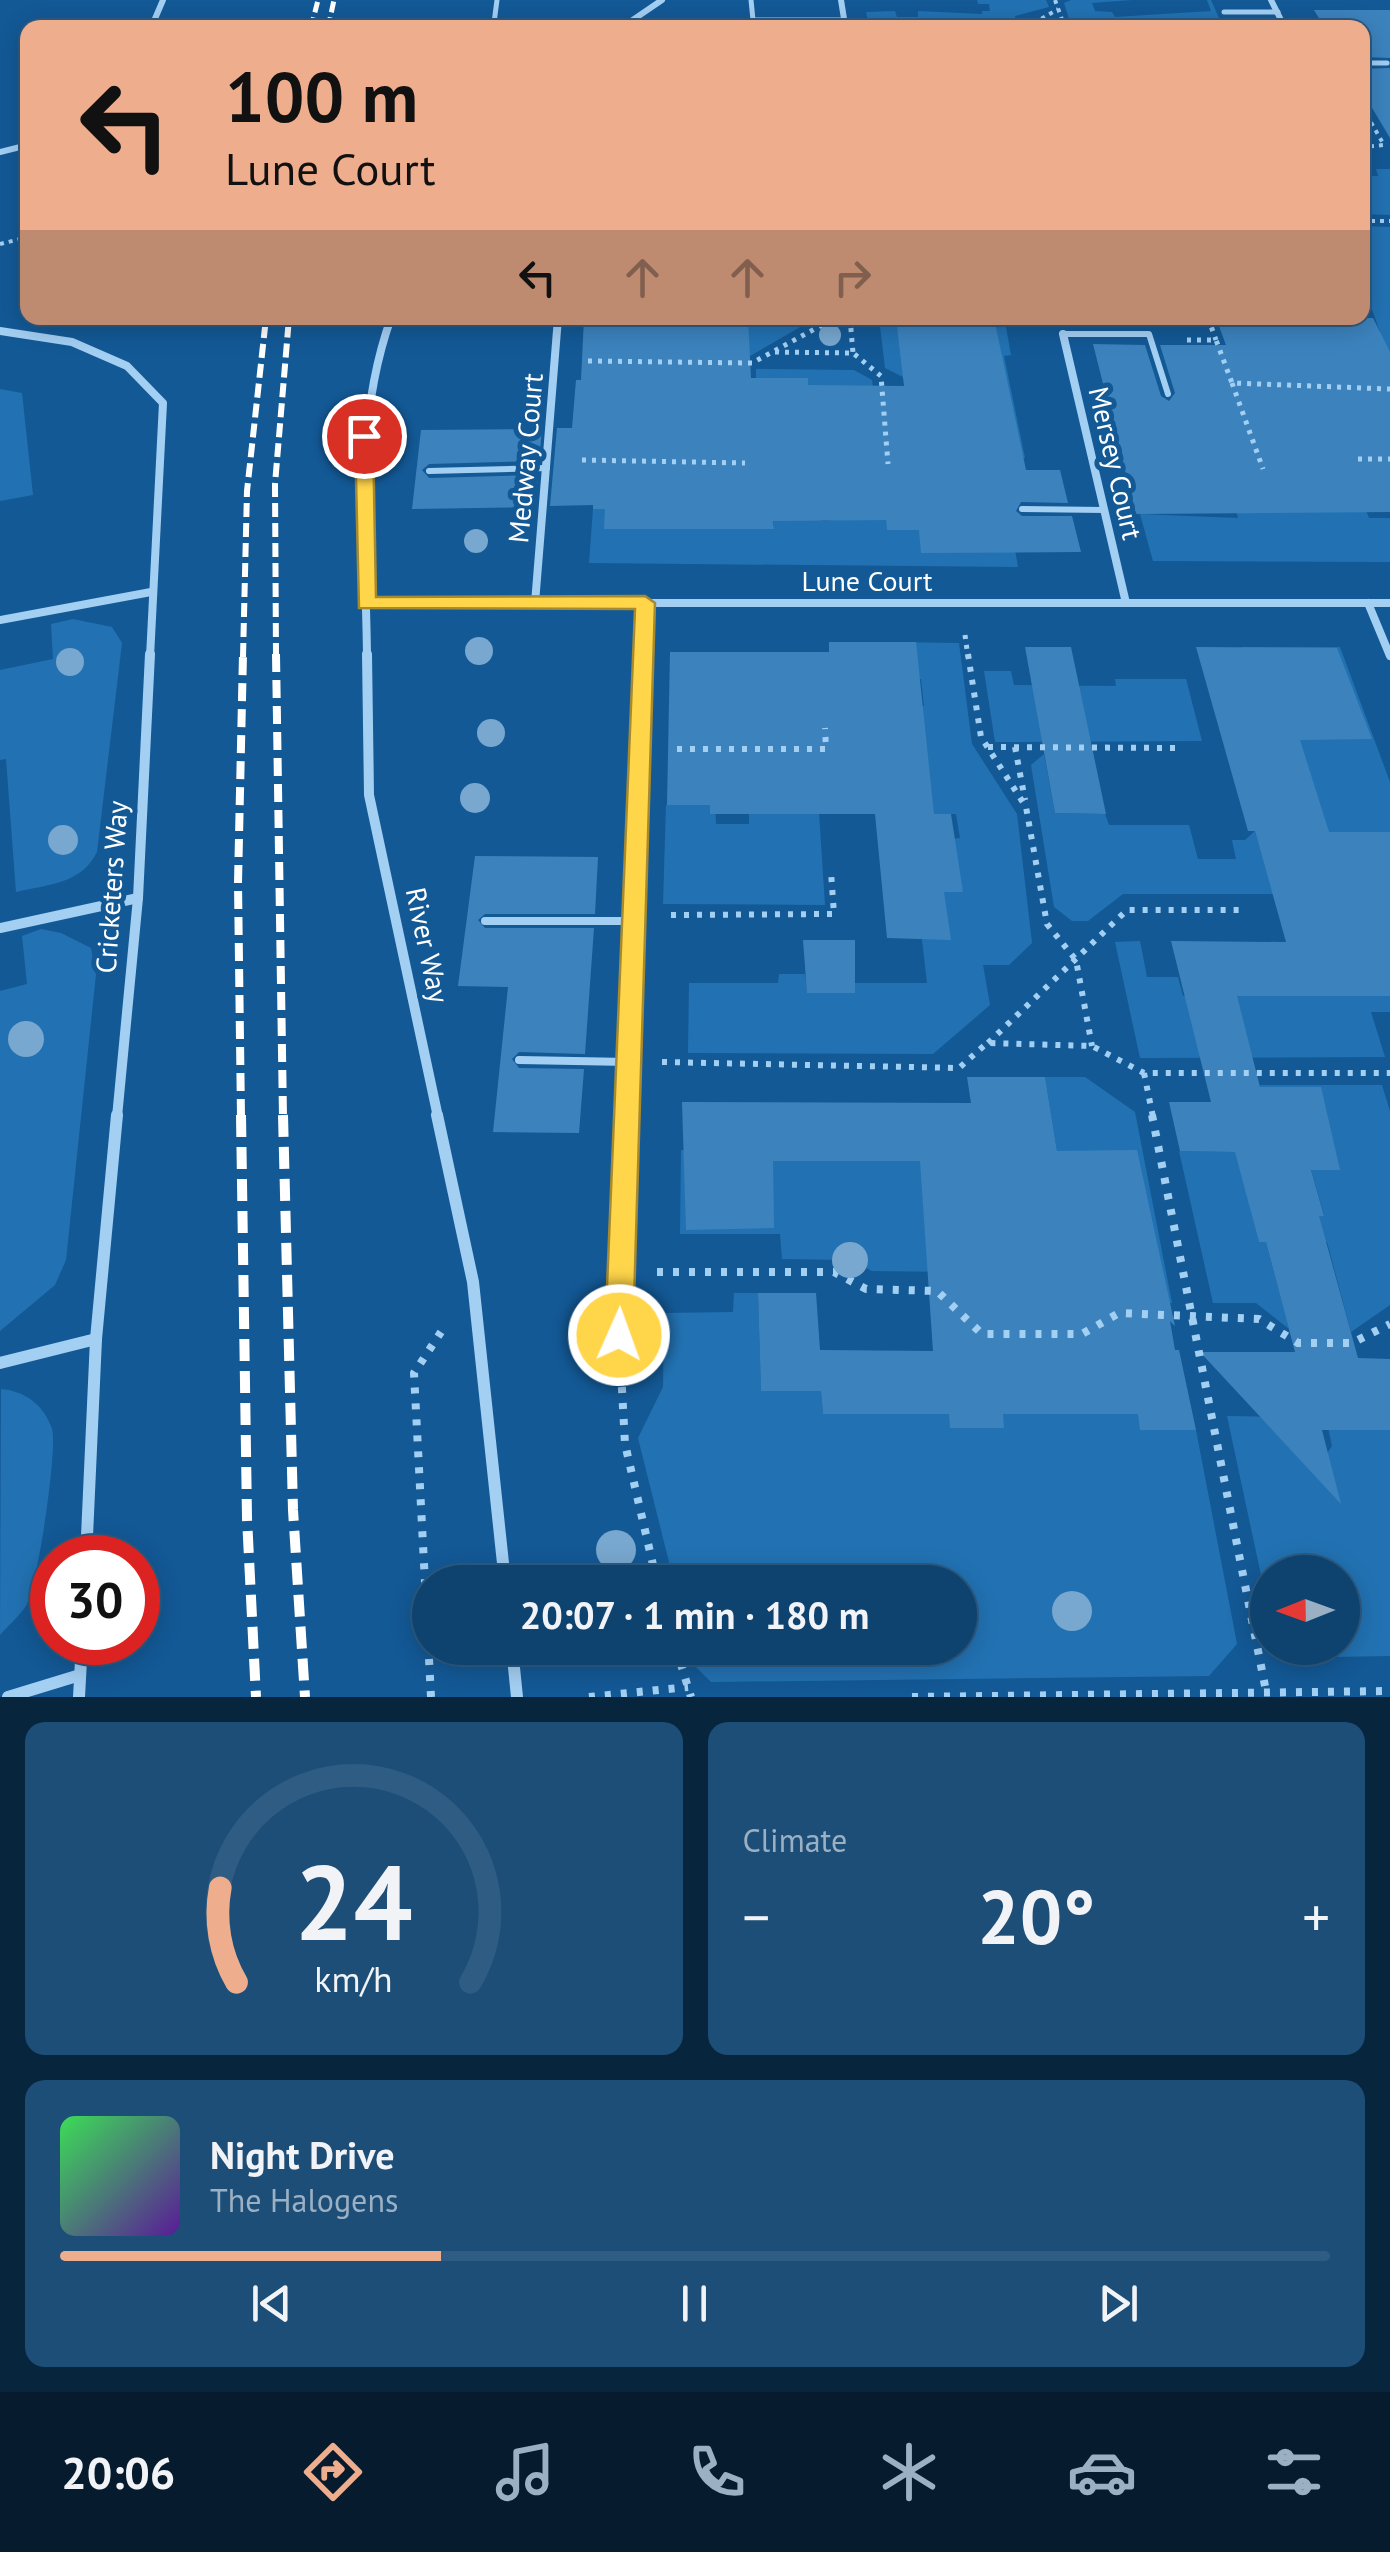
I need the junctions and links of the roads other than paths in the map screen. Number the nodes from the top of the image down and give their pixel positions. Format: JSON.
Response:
{"nodes":[{"id":1,"x":662,"y":0,"type":"edge"},
{"id":2,"x":1272,"y":0,"type":"edge"},
{"id":3,"x":1224,"y":12,"type":"dead end"},
{"id":4,"x":632,"y":20,"type":"edge"},
{"id":5,"x":1281,"y":20,"type":"edge"},
{"id":6,"x":1370,"y":63,"type":"edge"},
{"id":7,"x":1387,"y":63,"type":"dead end"},
{"id":8,"x":389,"y":325,"type":"edge"},
{"id":9,"x":558,"y":325,"type":"edge"},
{"id":10,"x":0,"y":331,"type":"edge"},
{"id":11,"x":1063,"y":334,"type":"joint"},
{"id":12,"x":1168,"y":394,"type":"dead end"},
{"id":13,"x":548,"y":464,"type":"junction"},
{"id":14,"x":429,"y":471,"type":"dead end"},
{"id":15,"x":1022,"y":509,"type":"dead end"},
{"id":16,"x":1104,"y":510,"type":"junction"},
{"id":17,"x":151,"y":592,"type":"junction"},
{"id":18,"x":366,"y":603,"type":"junction"},
{"id":19,"x":535,"y":603,"type":"junction"},
{"id":20,"x":645,"y":603,"type":"junction"},
{"id":21,"x":1126,"y":603,"type":"junction"},
{"id":22,"x":1368,"y":603,"type":"junction"},
{"id":23,"x":1390,"y":603,"type":"edge"},
{"id":24,"x":0,"y":620,"type":"edge"},
{"id":25,"x":1390,"y":656,"type":"edge"},
{"id":26,"x":138,"y":898,"type":"junction"},
{"id":27,"x":634,"y":918,"type":"junction"},
{"id":28,"x":485,"y":920,"type":"dead end"},
{"id":29,"x":0,"y":928,"type":"edge"},
{"id":30,"x":519,"y":1060,"type":"dead end"},
{"id":31,"x":629,"y":1062,"type":"junction"},
{"id":32,"x":619,"y":1335,"type":"road end"},
{"id":33,"x":96,"y":1339,"type":"junction"},
{"id":34,"x":0,"y":1364,"type":"edge"},
{"id":35,"x":87,"y":1535,"type":"edge"},
{"id":36,"x":503,"y":1565,"type":"edge"},
{"id":37,"x":81,"y":1665,"type":"edge"},
{"id":38,"x":514,"y":1665,"type":"edge"},
{"id":39,"x":80,"y":1675,"type":"junction"},
{"id":40,"x":8,"y":1697,"type":"edge"},
{"id":41,"x":79,"y":1697,"type":"edge"},
{"id":42,"x":518,"y":1697,"type":"edge"}],
"edges":[{"from":1,"to":4,"type":"street"},
{"from":2,"to":5,"type":"street"},
{"from":3,"to":5,"type":"lane"},
{"from":6,"to":7,"type":"lane"},
{"from":8,"to":18,"type":"street","name":"River Way"},
{"from":9,"to":13,"type":"street","name":"Medway Court"},
{"from":10,"to":17,"type":"street","name":"Cricketers Way"},
{"from":11,"to":12,"type":"lane"},
{"from":11,"to":16,"type":"street","name":"Mersey Court"},
{"from":13,"to":14,"type":"lane"},
{"from":13,"to":19,"type":"street","name":"Medway Court"},
{"from":15,"to":16,"type":"lane"},
{"from":16,"to":21,"type":"street","name":"Mersey Court"},
{"from":17,"to":24,"type":"street"},
{"from":17,"to":26,"type":"street","name":"Cricketers Way"},
{"from":18,"to":19,"type":"street","name":"Lune Court"},
{"from":18,"to":36,"type":"street","name":"River Way"},
{"from":19,"to":20,"type":"street","name":"Lune Court"},
{"from":20,"to":21,"type":"street","name":"Lune Court"},
{"from":20,"to":27,"type":"street"},
{"from":21,"to":22,"type":"street","name":"Lune Court"},
{"from":22,"to":23,"type":"street","name":"Lune Court"},
{"from":22,"to":25,"type":"street"},
{"from":26,"to":29,"type":"street"},
{"from":26,"to":33,"type":"street","name":"Cricketers Way"},
{"from":27,"to":28,"type":"lane"},
{"from":27,"to":31,"type":"street"},
{"from":30,"to":31,"type":"lane"},
{"from":31,"to":32,"type":"street"},
{"from":33,"to":34,"type":"street"},
{"from":33,"to":35,"type":"street","name":"Cricketers Way"},
{"from":37,"to":39,"type":"street"},
{"from":38,"to":42,"type":"street"},
{"from":39,"to":40,"type":"street"},
{"from":39,"to":41,"type":"street"}]}
